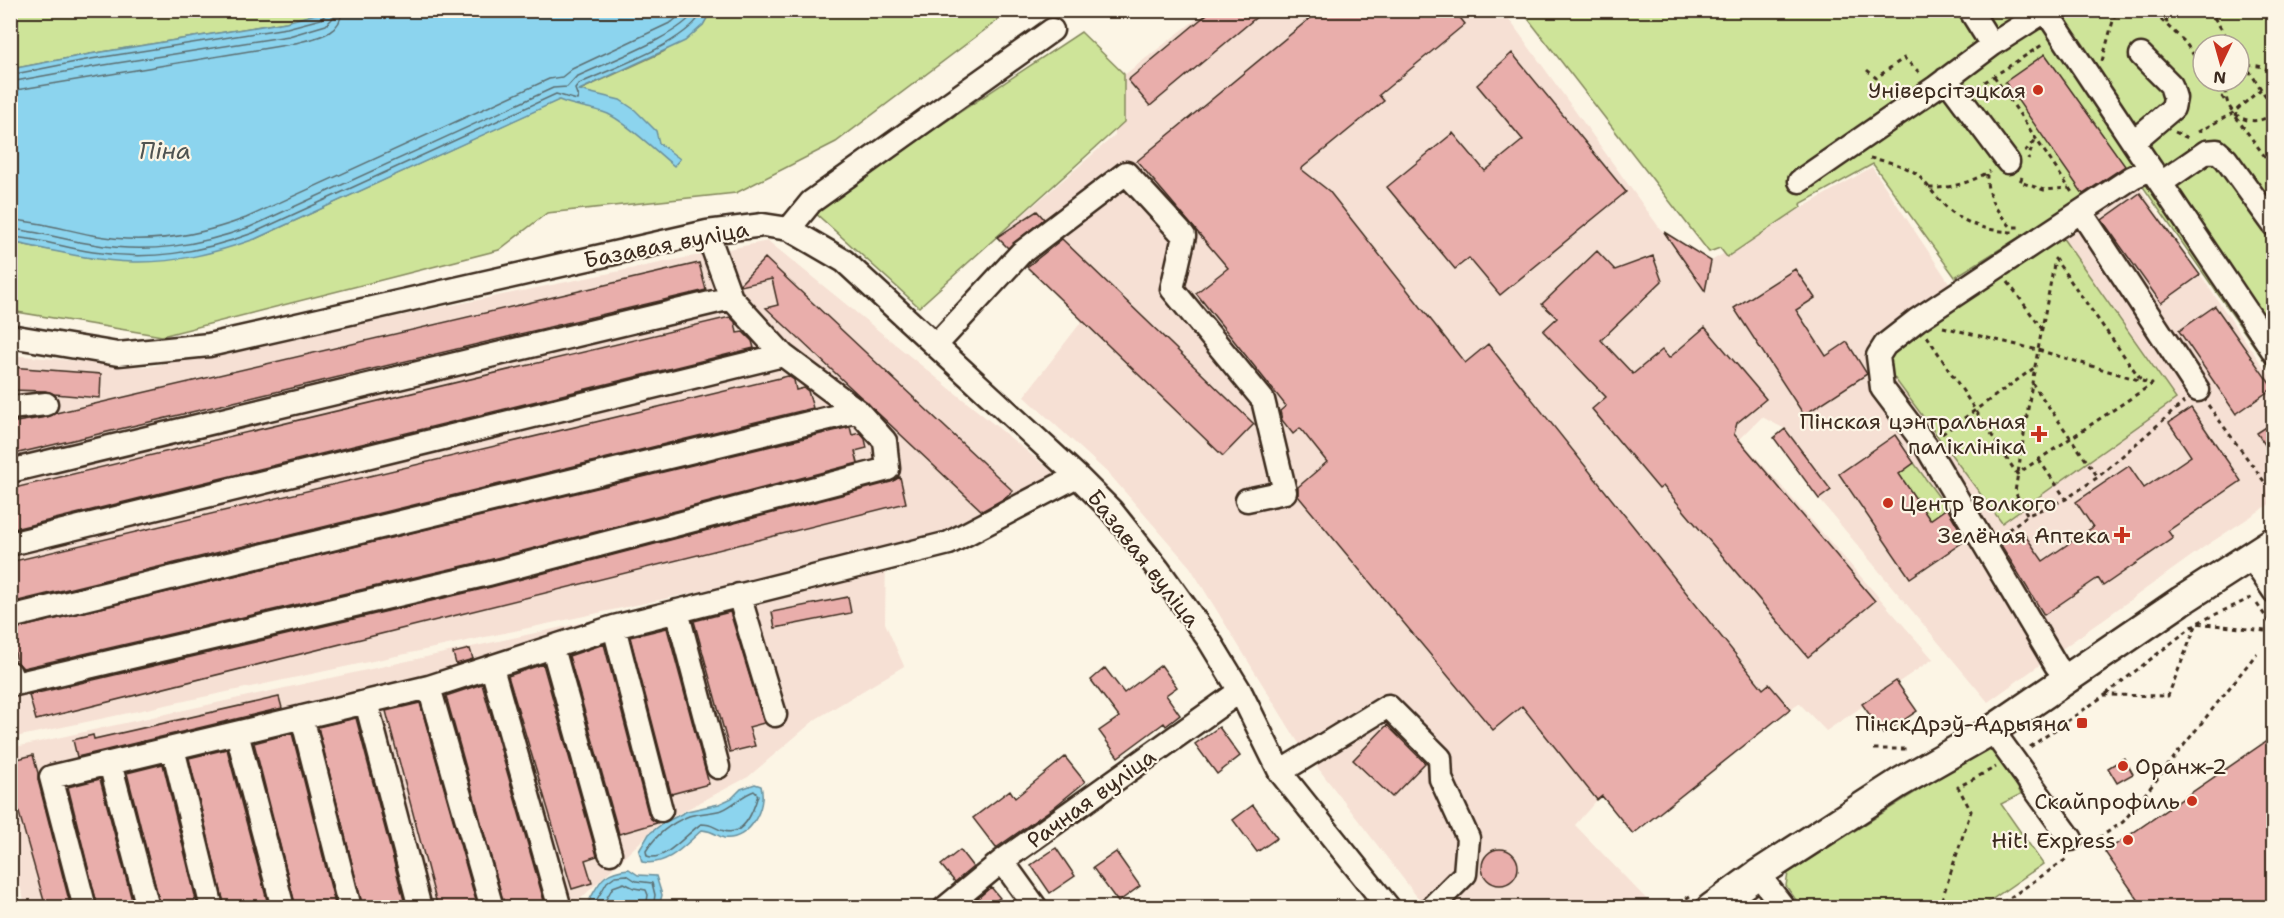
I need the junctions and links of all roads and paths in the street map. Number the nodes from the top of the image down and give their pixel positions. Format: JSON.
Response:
{"nodes":[{"id":1,"x":1970,"y":10,"type":"edge"},
{"id":2,"x":2116,"y":10,"type":"edge"},
{"id":3,"x":2136,"y":10,"type":"edge"},
{"id":4,"x":2165,"y":10,"type":"edge"},
{"id":5,"x":2209,"y":10,"type":"edge"},
{"id":6,"x":2264,"y":10,"type":"edge"},
{"id":7,"x":2045,"y":11,"type":"edge"},
{"id":8,"x":2274,"y":17,"type":"edge"},
{"id":9,"x":2168,"y":26,"type":"junction"},
{"id":10,"x":1052,"y":30,"type":"dead end"},
{"id":11,"x":2224,"y":33,"type":"edge"},
{"id":12,"x":1992,"y":45,"type":"junction"},
{"id":13,"x":2191,"y":51,"type":"edge"},
{"id":14,"x":2141,"y":55,"type":"dead end"},
{"id":15,"x":1904,"y":58,"type":"dead end"},
{"id":16,"x":2251,"y":66,"type":"edge"},
{"id":17,"x":1867,"y":70,"type":"dead end"},
{"id":18,"x":2100,"y":70,"type":"dead end"},
{"id":19,"x":2251,"y":74,"type":"edge"},
{"id":20,"x":2274,"y":74,"type":"edge"},
{"id":21,"x":1994,"y":76,"type":"dead end"},
{"id":22,"x":1946,"y":79,"type":"junction"},
{"id":23,"x":2261,"y":89,"type":"junction"},
{"id":24,"x":2220,"y":93,"type":"edge"},
{"id":25,"x":2225,"y":93,"type":"edge"},
{"id":26,"x":2226,"y":103,"type":"junction"},
{"id":27,"x":2274,"y":109,"type":"edge"},
{"id":28,"x":2233,"y":113,"type":"junction"},
{"id":29,"x":2274,"y":113,"type":"edge"},
{"id":30,"x":2035,"y":138,"type":"junction"},
{"id":31,"x":2133,"y":142,"type":"junction"},
{"id":32,"x":2020,"y":162,"type":"junction"},
{"id":33,"x":2274,"y":169,"type":"edge"},
{"id":34,"x":1986,"y":173,"type":"junction"},
{"id":35,"x":2156,"y":176,"type":"junction"},
{"id":36,"x":1800,"y":181,"type":"dead end"},
{"id":37,"x":1929,"y":188,"type":"dead end"},
{"id":38,"x":2069,"y":188,"type":"junction"},
{"id":39,"x":2079,"y":207,"type":"junction"},
{"id":40,"x":2274,"y":225,"type":"edge"},
{"id":41,"x":2032,"y":227,"type":"dead end"},
{"id":42,"x":789,"y":230,"type":"junction"},
{"id":43,"x":707,"y":232,"type":"junction"},
{"id":44,"x":1998,"y":267,"type":"junction"},
{"id":45,"x":731,"y":298,"type":"junction"},
{"id":46,"x":1917,"y":320,"type":"junction"},
{"id":47,"x":2042,"y":329,"type":"junction"},
{"id":48,"x":10,"y":336,"type":"edge"},
{"id":49,"x":936,"y":345,"type":"junction"},
{"id":50,"x":2038,"y":350,"type":"junction"},
{"id":51,"x":2274,"y":352,"type":"edge"},
{"id":52,"x":783,"y":355,"type":"junction"},
{"id":53,"x":2035,"y":368,"type":"junction"},
{"id":54,"x":2142,"y":381,"type":"junction"},
{"id":55,"x":2032,"y":383,"type":"junction"},
{"id":56,"x":2198,"y":390,"type":"junction"},
{"id":57,"x":46,"y":404,"type":"dead end"},
{"id":58,"x":10,"y":408,"type":"edge"},
{"id":59,"x":1976,"y":410,"type":"junction"},
{"id":60,"x":858,"y":411,"type":"junction"},
{"id":61,"x":2071,"y":438,"type":"junction"},
{"id":62,"x":1926,"y":446,"type":"junction"},
{"id":63,"x":2038,"y":460,"type":"junction"},
{"id":64,"x":10,"y":471,"type":"edge"},
{"id":65,"x":2018,"y":474,"type":"junction"},
{"id":66,"x":1077,"y":476,"type":"junction"},
{"id":67,"x":2097,"y":477,"type":"junction"},
{"id":68,"x":2266,"y":484,"type":"dead end"},
{"id":69,"x":2066,"y":499,"type":"junction"},
{"id":70,"x":1247,"y":500,"type":"dead end"},
{"id":71,"x":2028,"y":515,"type":"junction"},
{"id":72,"x":10,"y":544,"type":"edge"},
{"id":73,"x":1985,"y":547,"type":"junction"},
{"id":74,"x":2262,"y":548,"type":"edge"},
{"id":75,"x":2274,"y":591,"type":"edge"},
{"id":76,"x":739,"y":595,"type":"junction"},
{"id":77,"x":677,"y":611,"type":"junction"},
{"id":78,"x":10,"y":617,"type":"edge"},
{"id":79,"x":2197,"y":623,"type":"junction"},
{"id":80,"x":614,"y":627,"type":"junction"},
{"id":81,"x":2274,"y":630,"type":"edge"},
{"id":82,"x":553,"y":648,"type":"junction"},
{"id":83,"x":2257,"y":653,"type":"dead end"},
{"id":84,"x":492,"y":668,"type":"junction"},
{"id":85,"x":10,"y":673,"type":"edge"},
{"id":86,"x":2067,"y":678,"type":"junction"},
{"id":87,"x":429,"y":687,"type":"junction"},
{"id":88,"x":1240,"y":691,"type":"junction"},
{"id":89,"x":2104,"y":695,"type":"junction"},
{"id":90,"x":366,"y":702,"type":"junction"},
{"id":91,"x":775,"y":715,"type":"dead end"},
{"id":92,"x":302,"y":717,"type":"junction"},
{"id":93,"x":1992,"y":730,"type":"junction"},
{"id":94,"x":237,"y":733,"type":"junction"},
{"id":95,"x":173,"y":748,"type":"junction"},
{"id":96,"x":2013,"y":758,"type":"junction"},
{"id":97,"x":110,"y":763,"type":"junction"},
{"id":98,"x":717,"y":767,"type":"dead end"},
{"id":99,"x":1280,"y":772,"type":"junction"},
{"id":100,"x":661,"y":810,"type":"dead end"},
{"id":101,"x":2076,"y":847,"type":"junction"},
{"id":102,"x":610,"y":853,"type":"dead end"},
{"id":103,"x":1002,"y":861,"type":"junction"},
{"id":104,"x":1758,"y":874,"type":"junction"},
{"id":105,"x":559,"y":904,"type":"dead end"},
{"id":106,"x":85,"y":908,"type":"edge"},
{"id":107,"x":148,"y":908,"type":"edge"},
{"id":108,"x":212,"y":908,"type":"edge"},
{"id":109,"x":283,"y":908,"type":"edge"},
{"id":110,"x":350,"y":908,"type":"edge"},
{"id":111,"x":420,"y":908,"type":"edge"},
{"id":112,"x":492,"y":908,"type":"edge"},
{"id":113,"x":945,"y":908,"type":"edge"},
{"id":114,"x":1036,"y":908,"type":"edge"},
{"id":115,"x":1389,"y":908,"type":"edge"},
{"id":116,"x":1431,"y":908,"type":"edge"},
{"id":117,"x":1711,"y":908,"type":"edge"},
{"id":118,"x":1784,"y":908,"type":"edge"},
{"id":119,"x":1939,"y":908,"type":"edge"},
{"id":120,"x":1995,"y":908,"type":"edge"}],
"edges":[{"from":1,"to":12,"type":"street"},
{"from":2,"to":18,"type":"path"},
{"from":3,"to":9,"type":"path"},
{"from":4,"to":9,"type":"path"},
{"from":5,"to":11,"type":"path"},
{"from":6,"to":8,"type":"path"},
{"from":7,"to":12,"type":"street"},
{"from":7,"to":31,"type":"street"},
{"from":9,"to":13,"type":"path"},
{"from":10,"to":42,"type":"street"},
{"from":12,"to":22,"type":"street"},
{"from":14,"to":31,"type":"street"},
{"from":15,"to":17,"type":"path"},
{"from":16,"to":20,"type":"path"},
{"from":19,"to":23,"type":"path"},
{"from":21,"to":30,"type":"path"},
{"from":22,"to":32,"type":"street"},
{"from":22,"to":36,"type":"street"},
{"from":23,"to":27,"type":"path"},
{"from":23,"to":28,"type":"path"},
{"from":24,"to":26,"type":"path"},
{"from":25,"to":26,"type":"path"},
{"from":26,"to":28,"type":"path"},
{"from":28,"to":29,"type":"path"},
{"from":28,"to":33,"type":"path"},
{"from":30,"to":32,"type":"path"},
{"from":30,"to":38,"type":"path"},
{"from":31,"to":35,"type":"street"},
{"from":32,"to":32,"type":"path"},
{"from":32,"to":34,"type":"path"},
{"from":32,"to":38,"type":"path"},
{"from":34,"to":37,"type":"path"},
{"from":34,"to":41,"type":"path"},
{"from":35,"to":39,"type":"street"},
{"from":35,"to":40,"type":"street"},
{"from":35,"to":51,"type":"street"},
{"from":38,"to":39,"type":"path"},
{"from":39,"to":44,"type":"street"},
{"from":39,"to":56,"type":"street"},
{"from":42,"to":43,"type":"street","name":"Базавая вуліца"},
{"from":42,"to":49,"type":"street","name":"Базавая вуліца"},
{"from":43,"to":45,"type":"street"},
{"from":43,"to":48,"type":"street","name":"Базавая вуліца"},
{"from":44,"to":46,"type":"street"},
{"from":44,"to":47,"type":"path"},
{"from":45,"to":52,"type":"street"},
{"from":45,"to":64,"type":"street"},
{"from":46,"to":50,"type":"path"},
{"from":46,"to":59,"type":"path"},
{"from":46,"to":62,"type":"street"},
{"from":47,"to":50,"type":"path"},
{"from":47,"to":54,"type":"path"},
{"from":49,"to":66,"type":"street","name":"Базавая вуліца"},
{"from":49,"to":70,"type":"street"},
{"from":50,"to":53,"type":"path"},
{"from":50,"to":54,"type":"path"},
{"from":52,"to":60,"type":"street"},
{"from":52,"to":72,"type":"street"},
{"from":53,"to":55,"type":"path"},
{"from":53,"to":59,"type":"path"},
{"from":54,"to":61,"type":"path"},
{"from":55,"to":61,"type":"path"},
{"from":55,"to":65,"type":"path"},
{"from":56,"to":67,"type":"path"},
{"from":56,"to":68,"type":"path"},
{"from":57,"to":58,"type":"street"},
{"from":59,"to":62,"type":"path"},
{"from":59,"to":65,"type":"path"},
{"from":60,"to":78,"type":"street"},
{"from":60,"to":85,"type":"street"},
{"from":61,"to":63,"type":"path"},
{"from":61,"to":67,"type":"path"},
{"from":62,"to":73,"type":"street"},
{"from":63,"to":65,"type":"path"},
{"from":63,"to":69,"type":"path"},
{"from":65,"to":71,"type":"path"},
{"from":66,"to":76,"type":"street"},
{"from":66,"to":88,"type":"street","name":"Базавая вуліца"},
{"from":67,"to":69,"type":"path"},
{"from":69,"to":71,"type":"path"},
{"from":71,"to":73,"type":"path"},
{"from":73,"to":86,"type":"street"},
{"from":74,"to":75,"type":"street"},
{"from":74,"to":86,"type":"main road"},
{"from":76,"to":77,"type":"street"},
{"from":76,"to":91,"type":"street"},
{"from":77,"to":80,"type":"street"},
{"from":77,"to":98,"type":"street"},
{"from":79,"to":81,"type":"path"},
{"from":79,"to":81,"type":"path"},
{"from":79,"to":89,"type":"path"},
{"from":79,"to":89,"type":"path"},
{"from":80,"to":82,"type":"street"},
{"from":80,"to":100,"type":"street"},
{"from":82,"to":84,"type":"street"},
{"from":82,"to":102,"type":"street"},
{"from":83,"to":101,"type":"path"},
{"from":84,"to":87,"type":"street"},
{"from":84,"to":105,"type":"street"},
{"from":86,"to":93,"type":"main road"},
{"from":87,"to":90,"type":"street"},
{"from":87,"to":112,"type":"street"},
{"from":88,"to":99,"type":"street","name":"Базавая вуліца"},
{"from":88,"to":103,"type":"street","name":"Рачная вуліца"},
{"from":89,"to":96,"type":"path"},
{"from":90,"to":92,"type":"street"},
{"from":90,"to":111,"type":"street"},
{"from":92,"to":94,"type":"street"},
{"from":92,"to":110,"type":"street"},
{"from":93,"to":96,"type":"street"},
{"from":93,"to":104,"type":"main road"},
{"from":94,"to":95,"type":"street"},
{"from":94,"to":109,"type":"street"},
{"from":95,"to":97,"type":"street"},
{"from":95,"to":108,"type":"street"},
{"from":96,"to":101,"type":"street"},
{"from":96,"to":119,"type":"path"},
{"from":97,"to":106,"type":"street"},
{"from":97,"to":107,"type":"street"},
{"from":99,"to":115,"type":"street","name":"Базавая вуліца"},
{"from":99,"to":116,"type":"street"},
{"from":101,"to":120,"type":"path"},
{"from":103,"to":113,"type":"street","name":"Рачная вуліца"},
{"from":103,"to":114,"type":"street"},
{"from":104,"to":117,"type":"main road"},
{"from":104,"to":118,"type":"street"}]}
